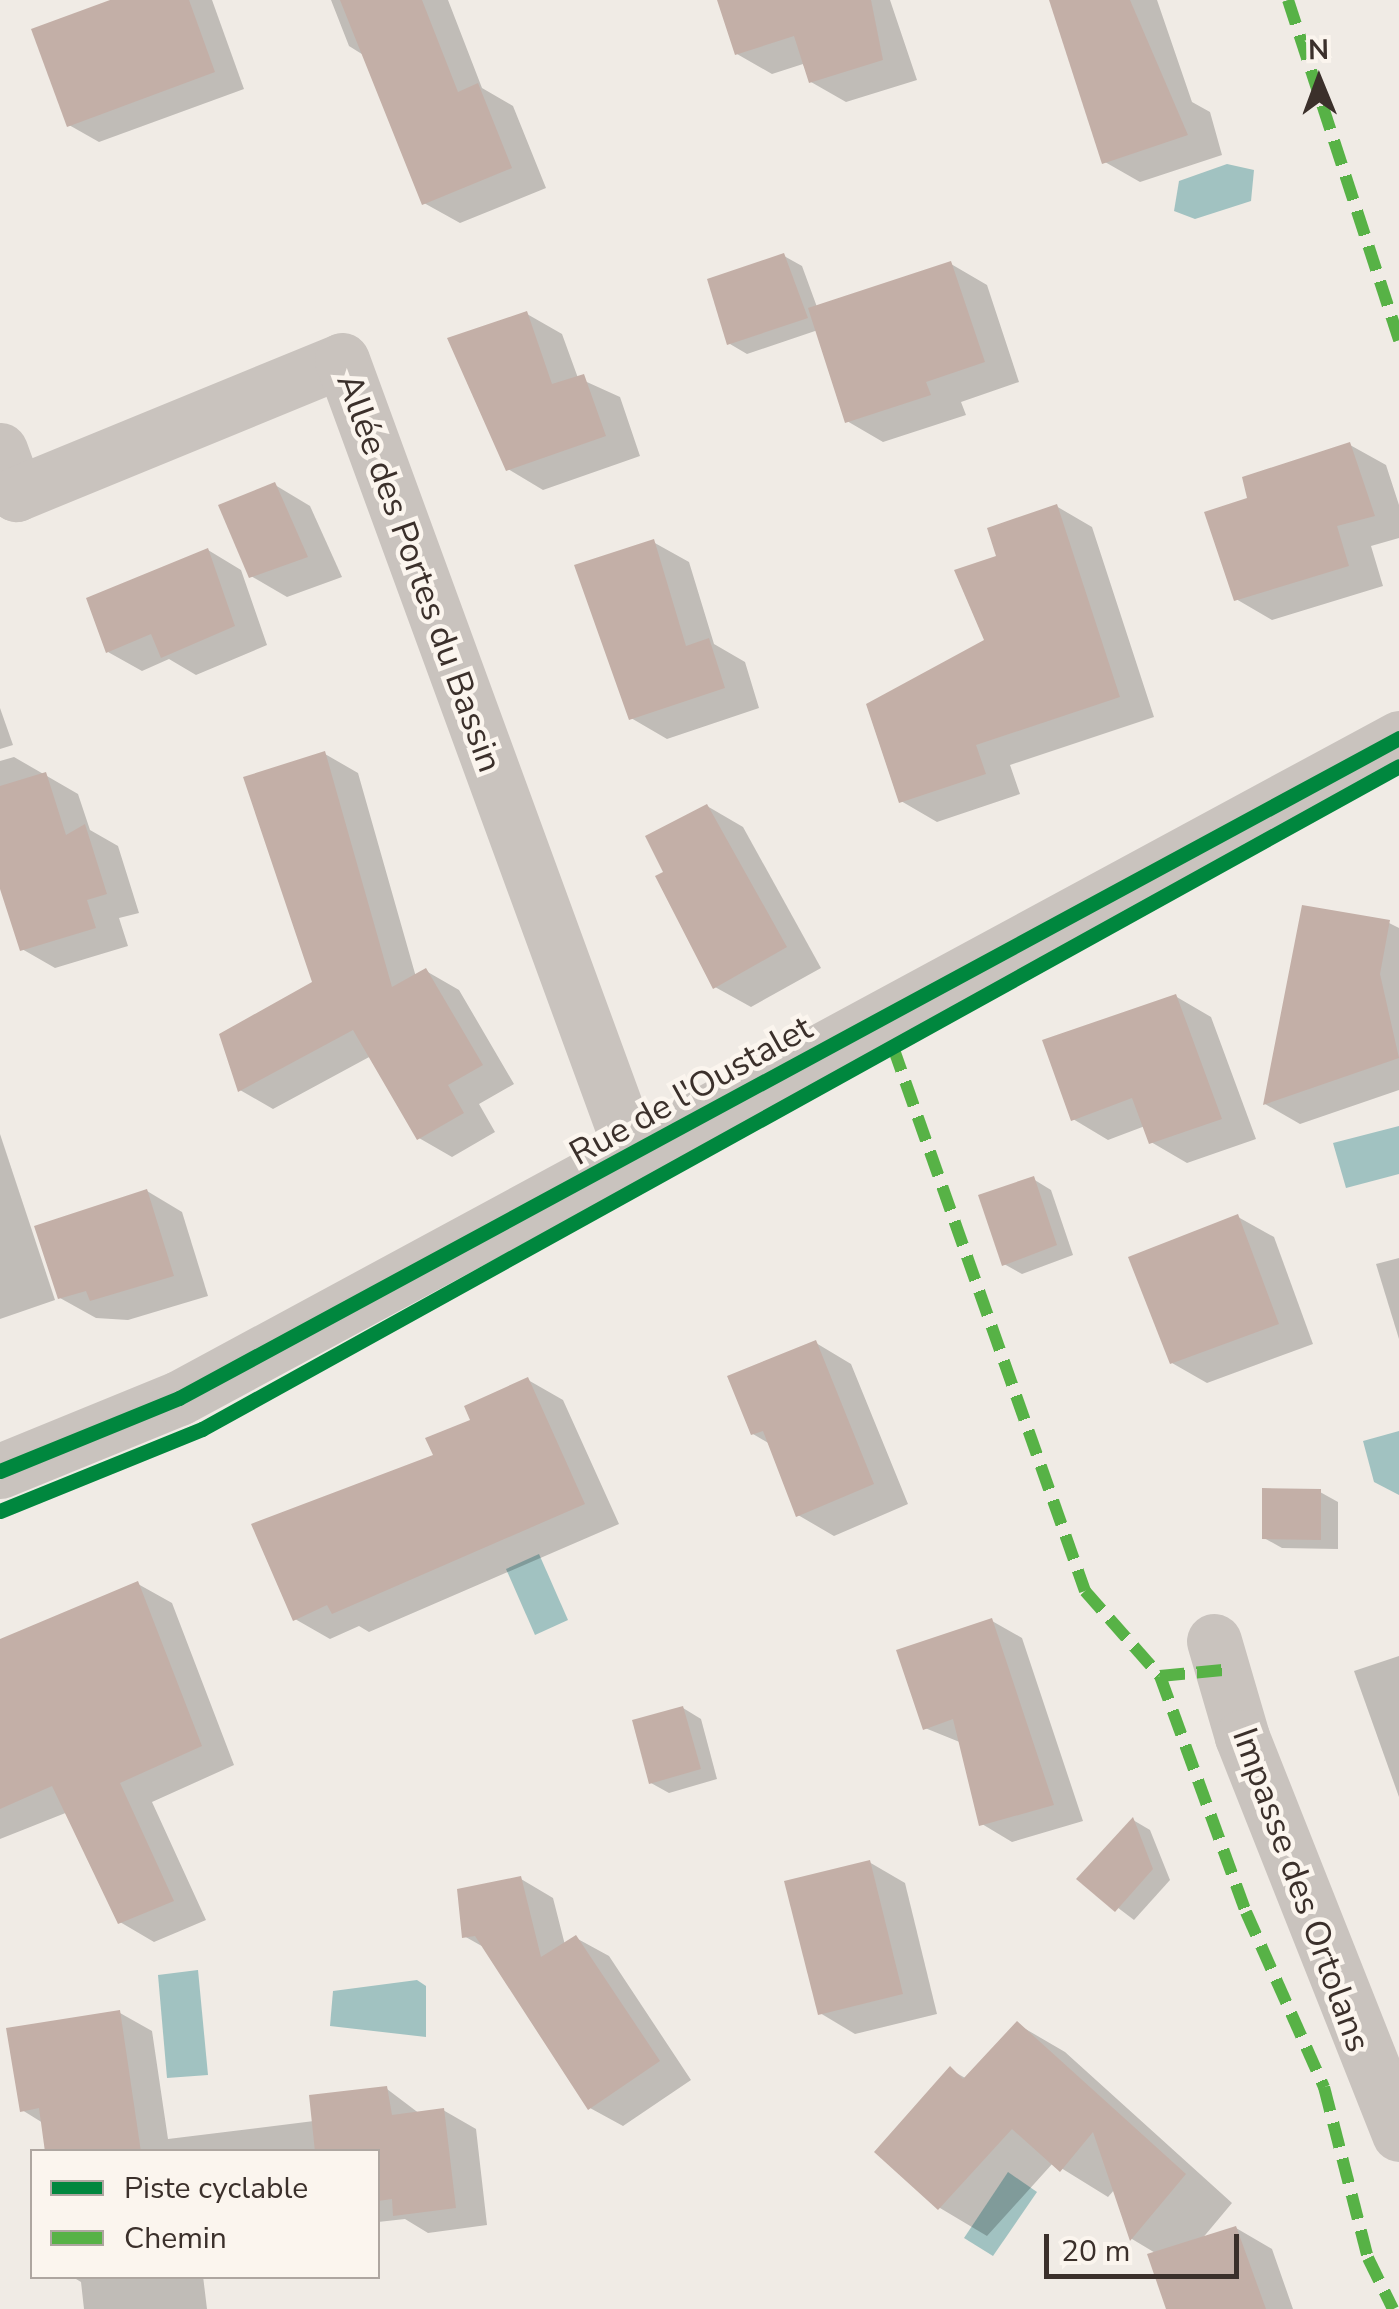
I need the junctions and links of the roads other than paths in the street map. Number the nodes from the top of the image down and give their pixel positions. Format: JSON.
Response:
{"nodes":[{"id":1,"x":0,"y":450,"type":"edge"},
{"id":2,"x":1399,"y":738,"type":"edge"},
{"id":3,"x":634,"y":1158,"type":"junction"},
{"id":4,"x":0,"y":1471,"type":"edge"},
{"id":5,"x":1214,"y":1641,"type":"dead end"},
{"id":6,"x":1399,"y":2134,"type":"edge"}],
"edges":[{"from":1,"to":3,"type":"street","name":"Allée des Portes du Bassin"},
{"from":2,"to":3,"type":"street","name":"Rue de l'Oustalet"},
{"from":3,"to":4,"type":"street","name":"Rue de l'Oustalet"},
{"from":5,"to":6,"type":"street","name":"Impasse des Ortolans"}]}
